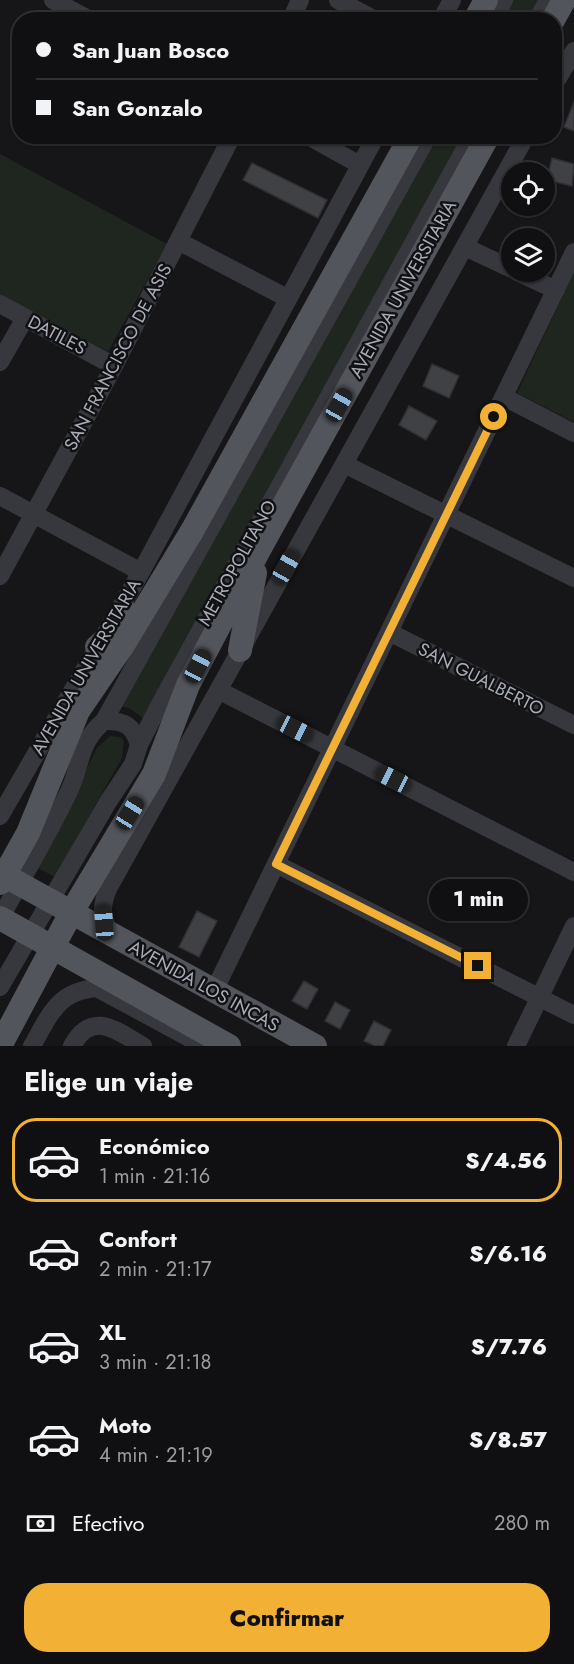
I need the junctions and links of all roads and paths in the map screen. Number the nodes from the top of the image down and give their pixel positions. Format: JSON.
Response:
{"nodes":[{"id":1,"x":53,"y":0,"type":"edge"},
{"id":2,"x":338,"y":0,"type":"edge"},
{"id":3,"x":75,"y":12,"type":"edge"},
{"id":4,"x":360,"y":12,"type":"edge"},
{"id":5,"x":574,"y":53,"type":"edge"},
{"id":6,"x":562,"y":72,"type":"edge"},
{"id":7,"x":228,"y":144,"type":"edge"},
{"id":8,"x":322,"y":144,"type":"edge"},
{"id":9,"x":372,"y":144,"type":"edge"},
{"id":10,"x":407,"y":144,"type":"edge"},
{"id":11,"x":424,"y":144,"type":"edge"},
{"id":12,"x":468,"y":144,"type":"edge"},
{"id":13,"x":484,"y":144,"type":"edge"},
{"id":14,"x":522,"y":144,"type":"edge"},
{"id":15,"x":360,"y":165,"type":"junction"},
{"id":16,"x":180,"y":242,"type":"junction"},
{"id":17,"x":465,"y":247,"type":"junction"},
{"id":18,"x":574,"y":252,"type":"edge"},
{"id":19,"x":501,"y":264,"type":"edge"},
{"id":20,"x":539,"y":282,"type":"edge"},
{"id":21,"x":556,"y":290,"type":"junction"},
{"id":22,"x":287,"y":298,"type":"junction"},
{"id":23,"x":0,"y":304,"type":"edge"},
{"id":24,"x":25,"y":318,"type":"junction"},
{"id":25,"x":0,"y":362,"type":"edge"},
{"id":26,"x":114,"y":366,"type":"junction"},
{"id":27,"x":504,"y":397,"type":"junction"},
{"id":28,"x":574,"y":433,"type":"edge"},
{"id":29,"x":344,"y":464,"type":"junction"},
{"id":30,"x":0,"y":496,"type":"edge"},
{"id":31,"x":34,"y":514,"type":"junction"},
{"id":32,"x":446,"y":515,"type":"junction"},
{"id":33,"x":192,"y":531,"type":"junction"},
{"id":34,"x":259,"y":550,"type":"junction"},
{"id":35,"x":141,"y":572,"type":"junction"},
{"id":36,"x":0,"y":576,"type":"edge"},
{"id":37,"x":574,"y":578,"type":"edge"},
{"id":38,"x":389,"y":632,"type":"junction"},
{"id":39,"x":96,"y":647,"type":"junction"},
{"id":40,"x":240,"y":650,"type":"junction"},
{"id":41,"x":220,"y":691,"type":"junction"},
{"id":42,"x":104,"y":722,"type":"junction"},
{"id":43,"x":574,"y":725,"type":"edge"},
{"id":44,"x":139,"y":745,"type":"junction"},
{"id":45,"x":332,"y":748,"type":"junction"},
{"id":46,"x":0,"y":816,"type":"edge"},
{"id":47,"x":276,"y":864,"type":"junction"},
{"id":48,"x":574,"y":872,"type":"edge"},
{"id":49,"x":6,"y":879,"type":"edge"},
{"id":50,"x":49,"y":901,"type":"junction"},
{"id":51,"x":71,"y":913,"type":"junction"},
{"id":52,"x":0,"y":919,"type":"edge"},
{"id":53,"x":574,"y":926,"type":"edge"},
{"id":54,"x":29,"y":935,"type":"junction"},
{"id":55,"x":112,"y":936,"type":"junction"},
{"id":56,"x":54,"y":949,"type":"junction"},
{"id":57,"x":120,"y":986,"type":"junction"},
{"id":58,"x":0,"y":987,"type":"edge"},
{"id":59,"x":95,"y":987,"type":"junction"},
{"id":60,"x":214,"y":991,"type":"junction"},
{"id":61,"x":539,"y":997,"type":"junction"},
{"id":62,"x":574,"y":1015,"type":"edge"},
{"id":63,"x":303,"y":1043,"type":"edge"},
{"id":64,"x":0,"y":1046,"type":"edge"},
{"id":65,"x":32,"y":1046,"type":"edge"},
{"id":66,"x":72,"y":1046,"type":"edge"},
{"id":67,"x":144,"y":1046,"type":"edge"},
{"id":68,"x":204,"y":1046,"type":"edge"},
{"id":69,"x":230,"y":1046,"type":"edge"},
{"id":70,"x":516,"y":1046,"type":"edge"}],
"edges":[{"from":1,"to":3,"type":"street"},
{"from":2,"to":4,"type":"street"},
{"from":5,"to":6,"type":"street"},
{"from":7,"to":16,"type":"street","name":"SAN FRANCISCO DE ASIS"},
{"from":8,"to":15,"type":"street"},
{"from":9,"to":15,"type":"street","name":"AVENIDA UNIVERSITARIA"},
{"from":10,"to":33,"type":"main road","name":"AVENIDA UNIVERSITARIA"},
{"from":11,"to":42,"type":"street"},
{"from":12,"to":44,"type":"street","name":"METROPOLITANO"},
{"from":13,"to":34,"type":"main road","name":"AVENIDA UNIVERSITARIA"},
{"from":14,"to":17,"type":"street","name":"AVENIDA UNIVERSITARIA"},
{"from":15,"to":22,"type":"street","name":"AVENIDA UNIVERSITARIA"},
{"from":16,"to":22,"type":"street"},
{"from":16,"to":26,"type":"street","name":"SAN FRANCISCO DE ASIS"},
{"from":17,"to":19,"type":"street"},
{"from":17,"to":29,"type":"street","name":"AVENIDA UNIVERSITARIA"},
{"from":18,"to":21,"type":"street"},
{"from":20,"to":21,"type":"street"},
{"from":21,"to":27,"type":"street"},
{"from":22,"to":35,"type":"street","name":"AVENIDA UNIVERSITARIA"},
{"from":23,"to":24,"type":"street","name":"DATILES"},
{"from":24,"to":25,"type":"street"},
{"from":24,"to":26,"type":"street","name":"DATILES"},
{"from":26,"to":31,"type":"street","name":"SAN FRANCISCO DE ASIS"},
{"from":27,"to":28,"type":"street"},
{"from":27,"to":32,"type":"street"},
{"from":29,"to":32,"type":"street"},
{"from":29,"to":40,"type":"street","name":"AVENIDA UNIVERSITARIA"},
{"from":30,"to":31,"type":"street"},
{"from":31,"to":35,"type":"street"},
{"from":31,"to":36,"type":"street","name":"SAN FRANCISCO DE ASIS"},
{"from":32,"to":37,"type":"street"},
{"from":32,"to":38,"type":"street"},
{"from":33,"to":39,"type":"main road"},
{"from":33,"to":49,"type":"main road","name":"AVENIDA UNIVERSITARIA"},
{"from":34,"to":40,"type":"main road"},
{"from":34,"to":51,"type":"main road","name":"AVENIDA UNIVERSITARIA"},
{"from":35,"to":39,"type":"street","name":"AVENIDA UNIVERSITARIA"},
{"from":38,"to":43,"type":"street","name":"SAN GUALBERTO"},
{"from":38,"to":45,"type":"street"},
{"from":39,"to":46,"type":"street","name":"AVENIDA UNIVERSITARIA"},
{"from":40,"to":41,"type":"street","name":"AVENIDA UNIVERSITARIA"},
{"from":41,"to":45,"type":"street"},
{"from":41,"to":55,"type":"street","name":"AVENIDA UNIVERSITARIA"},
{"from":42,"to":44,"type":"street"},
{"from":42,"to":49,"type":"street"},
{"from":44,"to":50,"type":"street","name":"METROPOLITANO"},
{"from":45,"to":47,"type":"street"},
{"from":45,"to":48,"type":"street"},
{"from":47,"to":60,"type":"street"},
{"from":47,"to":61,"type":"street"},
{"from":49,"to":50,"type":"main road","name":"AVENIDA LOS INCAS"},
{"from":49,"to":52,"type":"street"},
{"from":50,"to":51,"type":"main road","name":"AVENIDA LOS INCAS"},
{"from":50,"to":54,"type":"street","name":"METROPOLITANO"},
{"from":51,"to":55,"type":"main road","name":"AVENIDA LOS INCAS"},
{"from":51,"to":56,"type":"main road","name":"AVENIDA UNIVERSITARIA"},
{"from":52,"to":54,"type":"main road"},
{"from":53,"to":61,"type":"street"},
{"from":54,"to":56,"type":"main road"},
{"from":54,"to":58,"type":"street","name":"METROPOLITANO"},
{"from":55,"to":60,"type":"main road","name":"AVENIDA LOS INCAS"},
{"from":56,"to":57,"type":"main road"},
{"from":56,"to":64,"type":"main road","name":"AVENIDA UNIVERSITARIA"},
{"from":57,"to":59,"type":"street"},
{"from":57,"to":69,"type":"main road"},
{"from":59,"to":65,"type":"street"},
{"from":59,"to":68,"type":"street"},
{"from":60,"to":63,"type":"main road","name":"AVENIDA LOS INCAS"},
{"from":61,"to":62,"type":"street"},
{"from":61,"to":70,"type":"street"},
{"from":66,"to":67,"type":"street"}]}
